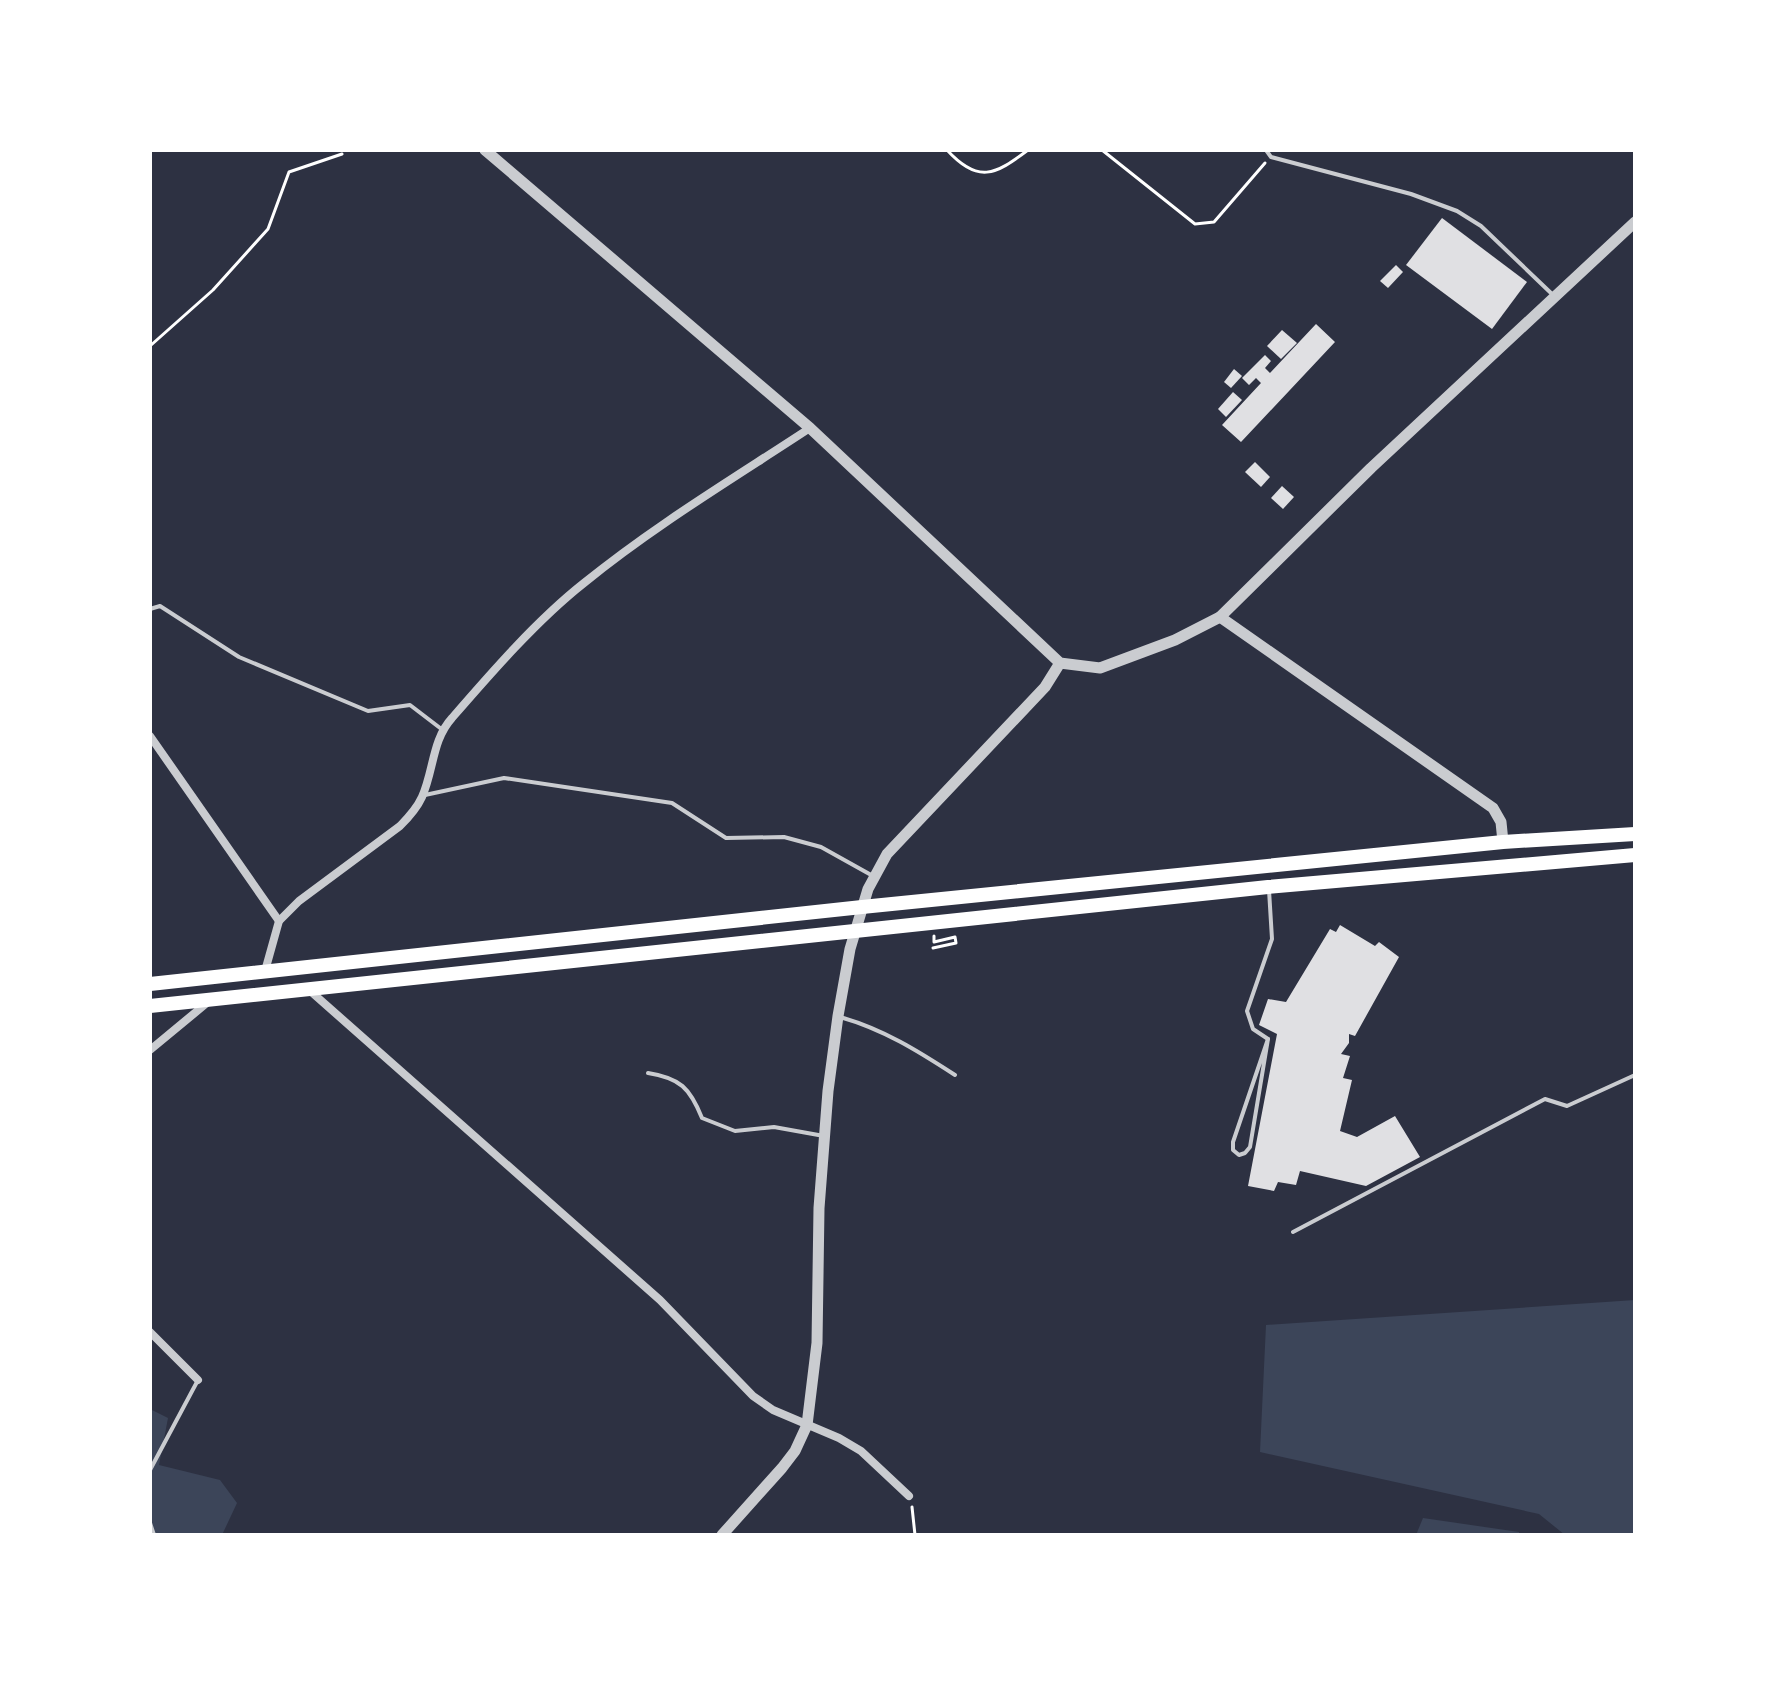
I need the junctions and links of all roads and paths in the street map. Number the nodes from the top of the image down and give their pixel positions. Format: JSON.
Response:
{"nodes":[{"id":1,"x":485,"y":150,"type":"edge"},
{"id":2,"x":947,"y":150,"type":"edge"},
{"id":3,"x":1028,"y":150,"type":"edge"},
{"id":4,"x":1102,"y":150,"type":"edge"},
{"id":5,"x":1266,"y":150,"type":"edge"},
{"id":6,"x":342,"y":154,"type":"dead end"},
{"id":7,"x":1271,"y":157,"type":"junction"},
{"id":8,"x":1635,"y":222,"type":"edge"},
{"id":9,"x":1554,"y":296,"type":"junction"},
{"id":10,"x":150,"y":346,"type":"edge"},
{"id":11,"x":810,"y":428,"type":"junction"},
{"id":12,"x":150,"y":609,"type":"edge"},
{"id":13,"x":1220,"y":617,"type":"junction"},
{"id":14,"x":1060,"y":663,"type":"junction"},
{"id":15,"x":444,"y":731,"type":"junction"},
{"id":16,"x":150,"y":736,"type":"edge"},
{"id":17,"x":423,"y":796,"type":"junction"},
{"id":18,"x":1635,"y":834,"type":"edge"},
{"id":19,"x":1503,"y":842,"type":"junction"},
{"id":20,"x":1635,"y":855,"type":"edge"},
{"id":21,"x":873,"y":876,"type":"junction"},
{"id":22,"x":1268,"y":887,"type":"junction"},
{"id":23,"x":862,"y":907,"type":"junction"},
{"id":24,"x":279,"y":921,"type":"junction"},
{"id":25,"x":854,"y":932,"type":"junction"},
{"id":26,"x":934,"y":942,"type":"dead end"},
{"id":27,"x":933,"y":948,"type":"dead end"},
{"id":28,"x":265,"y":972,"type":"junction"},
{"id":29,"x":150,"y":984,"type":"edge"},
{"id":30,"x":308,"y":988,"type":"junction"},
{"id":31,"x":210,"y":1000,"type":"junction"},
{"id":32,"x":150,"y":1006,"type":"edge"},
{"id":33,"x":838,"y":1016,"type":"junction"},
{"id":34,"x":1268,"y":1039,"type":"junction"},
{"id":35,"x":150,"y":1050,"type":"edge"},
{"id":36,"x":648,"y":1073,"type":"dead end"},
{"id":37,"x":955,"y":1075,"type":"dead end"},
{"id":38,"x":1635,"y":1075,"type":"edge"},
{"id":39,"x":824,"y":1136,"type":"junction"},
{"id":40,"x":1293,"y":1232,"type":"dead end"},
{"id":41,"x":150,"y":1332,"type":"edge"},
{"id":42,"x":198,"y":1380,"type":"joint"},
{"id":43,"x":807,"y":1425,"type":"junction"},
{"id":44,"x":150,"y":1470,"type":"edge"},
{"id":45,"x":909,"y":1496,"type":"joint"},
{"id":46,"x":150,"y":1523,"type":"edge"},
{"id":47,"x":154,"y":1535,"type":"edge"},
{"id":48,"x":722,"y":1535,"type":"edge"},
{"id":49,"x":915,"y":1535,"type":"edge"}],
"edges":[{"from":1,"to":11,"type":"street"},
{"from":2,"to":3,"type":"path"},
{"from":4,"to":7,"type":"path"},
{"from":5,"to":7,"type":"lane"},
{"from":6,"to":10,"type":"path"},
{"from":7,"to":9,"type":"lane"},
{"from":8,"to":9,"type":"street"},
{"from":9,"to":13,"type":"street"},
{"from":11,"to":14,"type":"street"},
{"from":11,"to":15,"type":"street"},
{"from":12,"to":15,"type":"lane"},
{"from":13,"to":14,"type":"street"},
{"from":13,"to":19,"type":"street"},
{"from":14,"to":21,"type":"street"},
{"from":15,"to":17,"type":"street"},
{"from":16,"to":24,"type":"street"},
{"from":17,"to":21,"type":"lane"},
{"from":17,"to":24,"type":"street"},
{"from":18,"to":19,"type":"highway"},
{"from":19,"to":23,"type":"highway"},
{"from":20,"to":22,"type":"highway"},
{"from":21,"to":23,"type":"street"},
{"from":22,"to":25,"type":"highway"},
{"from":22,"to":34,"type":"lane"},
{"from":23,"to":25,"type":"street"},
{"from":23,"to":28,"type":"highway"},
{"from":24,"to":28,"type":"street"},
{"from":25,"to":30,"type":"highway"},
{"from":25,"to":33,"type":"street"},
{"from":26,"to":27,"type":"path"},
{"from":28,"to":29,"type":"highway"},
{"from":30,"to":31,"type":"highway"},
{"from":30,"to":43,"type":"street"},
{"from":31,"to":32,"type":"highway"},
{"from":31,"to":35,"type":"street"},
{"from":33,"to":37,"type":"lane"},
{"from":33,"to":39,"type":"street"},
{"from":34,"to":34,"type":"lane"},
{"from":36,"to":39,"type":"lane"},
{"from":38,"to":40,"type":"lane"},
{"from":39,"to":43,"type":"street"},
{"from":41,"to":42,"type":"street"},
{"from":42,"to":44,"type":"lane"},
{"from":43,"to":45,"type":"street"},
{"from":43,"to":48,"type":"street"},
{"from":45,"to":49,"type":"path"},
{"from":46,"to":47,"type":"lane"}]}
